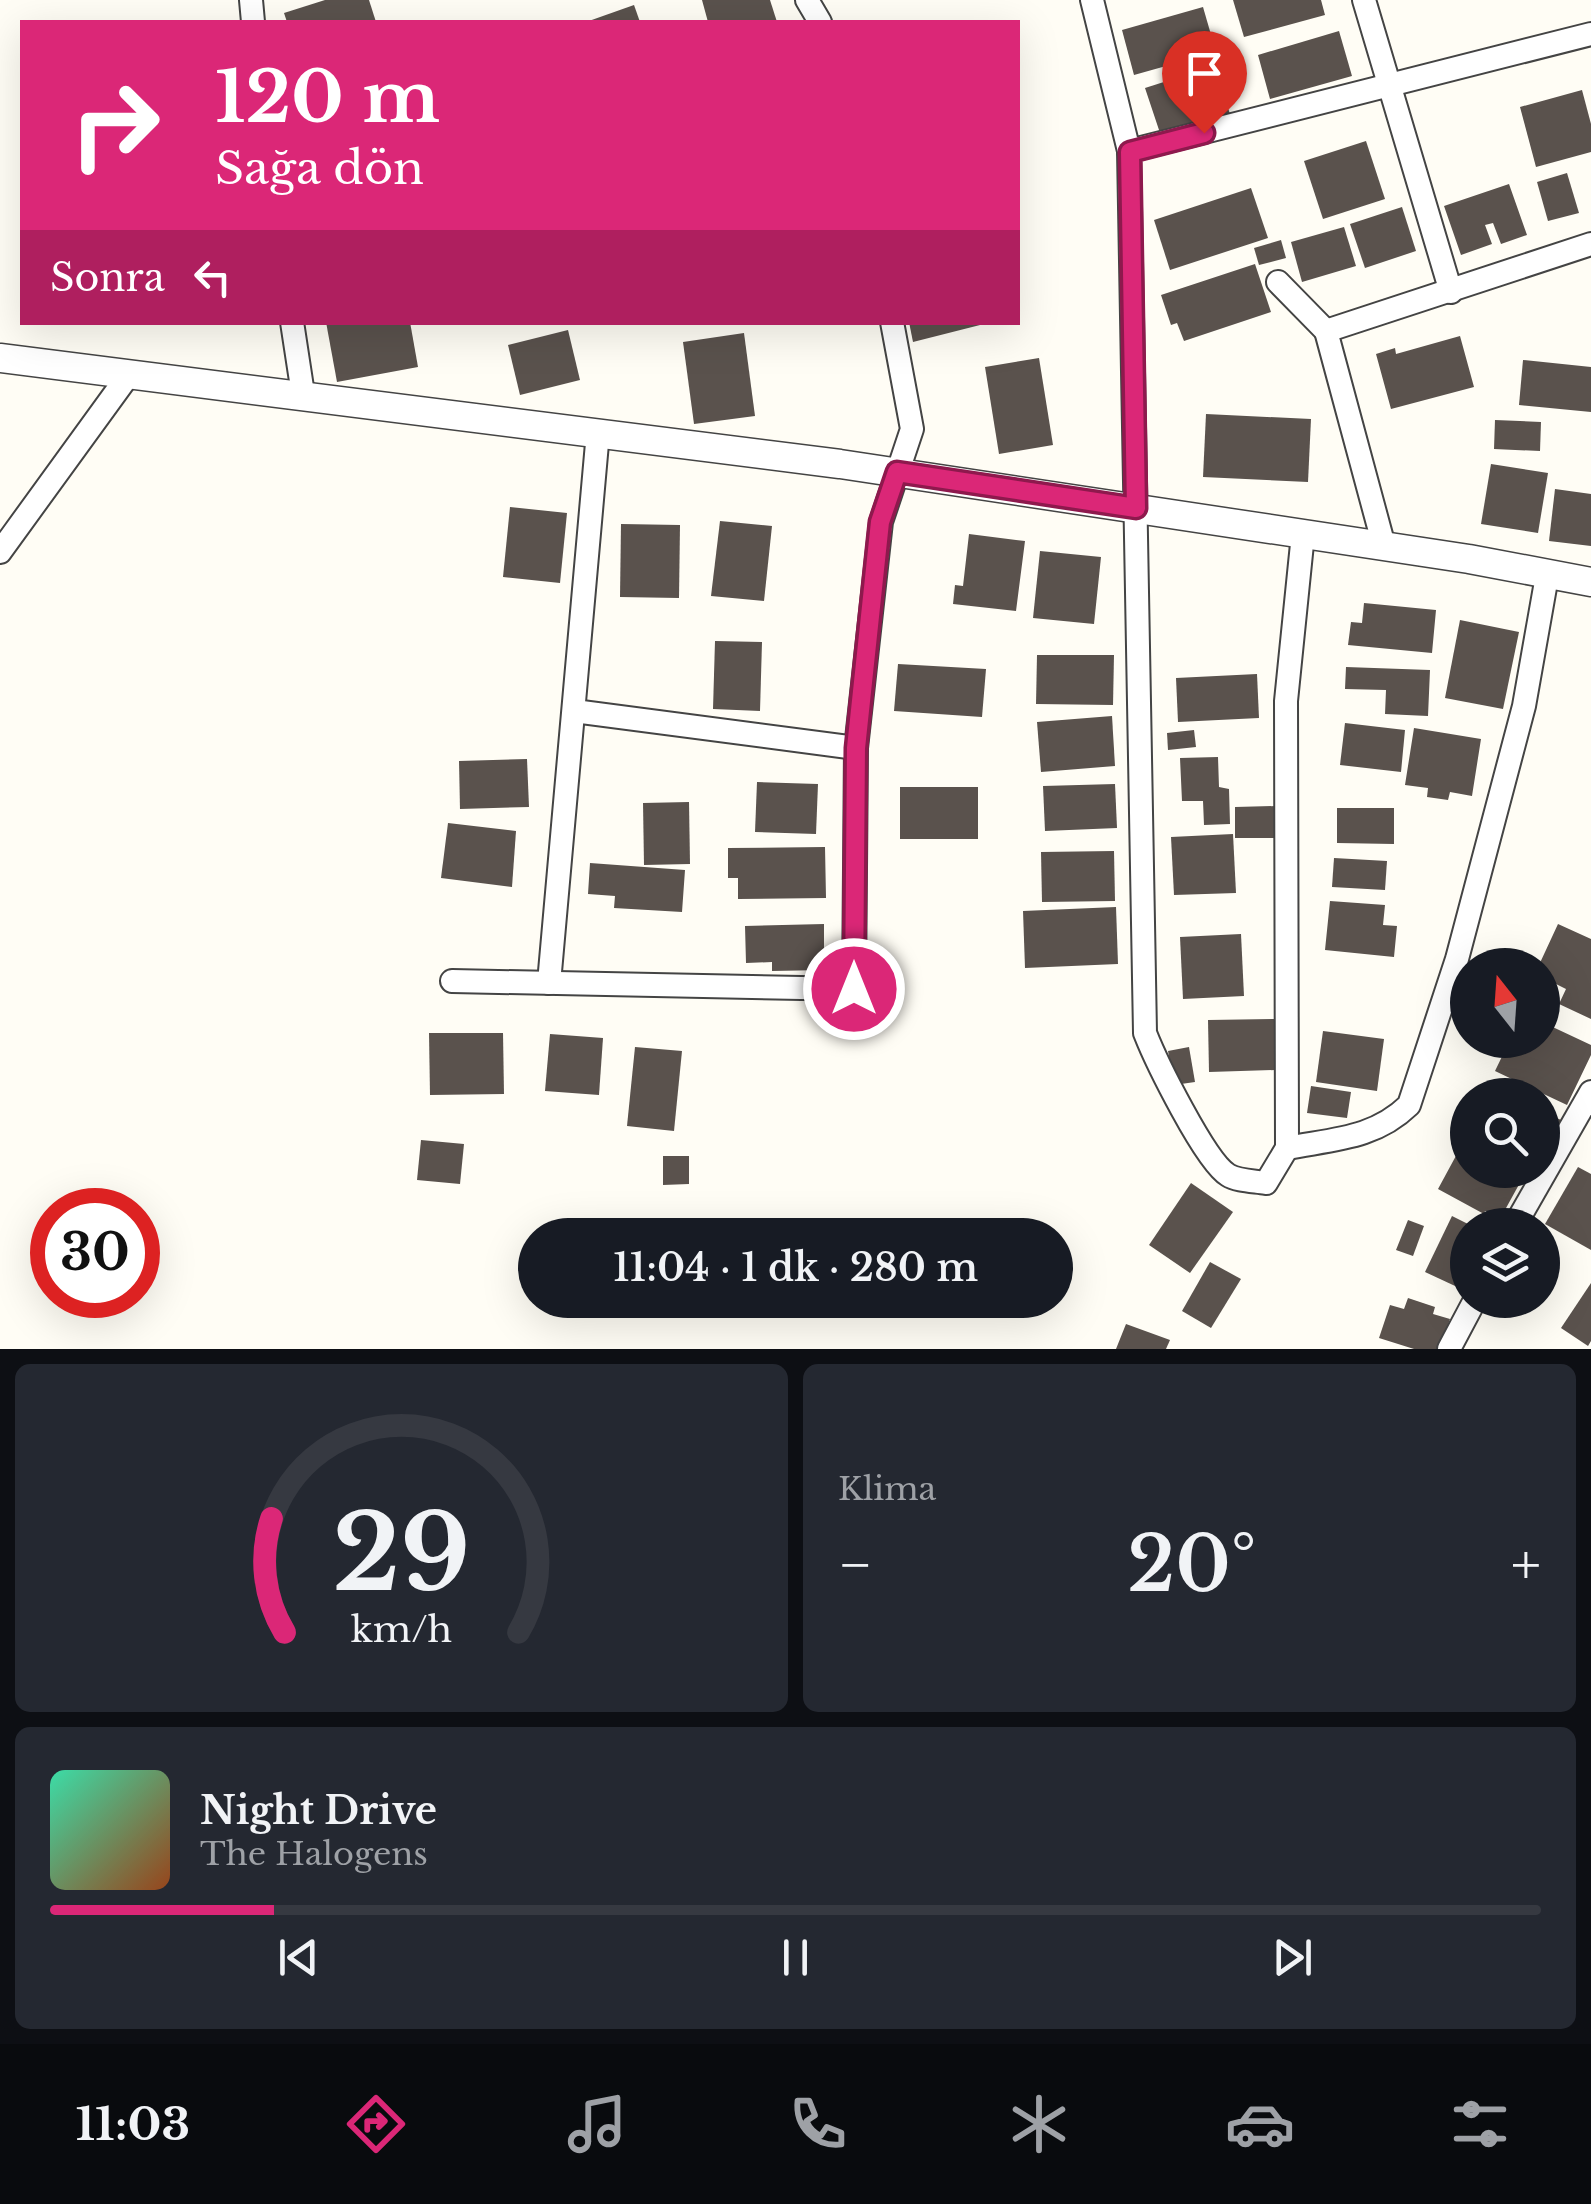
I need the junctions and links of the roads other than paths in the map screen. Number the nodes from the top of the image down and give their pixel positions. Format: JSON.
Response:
{"nodes":[{"id":1,"x":1092,"y":0,"type":"edge"},
{"id":2,"x":1364,"y":0,"type":"edge"},
{"id":3,"x":1591,"y":34,"type":"edge"},
{"id":4,"x":1390,"y":88,"type":"junction"},
{"id":5,"x":1130,"y":152,"type":"junction"},
{"id":6,"x":1591,"y":244,"type":"edge"},
{"id":7,"x":1278,"y":282,"type":"dead end"},
{"id":8,"x":1451,"y":292,"type":"junction"},
{"id":9,"x":292,"y":325,"type":"edge"},
{"id":10,"x":893,"y":325,"type":"edge"},
{"id":11,"x":1326,"y":331,"type":"junction"},
{"id":12,"x":0,"y":358,"type":"edge"},
{"id":13,"x":130,"y":373,"type":"junction"},
{"id":14,"x":303,"y":394,"type":"junction"},
{"id":15,"x":598,"y":432,"type":"junction"},
{"id":16,"x":897,"y":472,"type":"junction"},
{"id":17,"x":1136,"y":508,"type":"junction"},
{"id":18,"x":1303,"y":534,"type":"junction"},
{"id":19,"x":1384,"y":546,"type":"junction"},
{"id":20,"x":0,"y":552,"type":"edge"},
{"id":21,"x":1547,"y":576,"type":"junction"},
{"id":22,"x":1591,"y":582,"type":"edge"},
{"id":23,"x":574,"y":711,"type":"junction"},
{"id":24,"x":856,"y":748,"type":"junction"},
{"id":25,"x":452,"y":981,"type":"dead end"},
{"id":26,"x":549,"y":983,"type":"junction"},
{"id":27,"x":1591,"y":1092,"type":"edge"},
{"id":28,"x":1287,"y":1148,"type":"junction"},
{"id":29,"x":1525,"y":1208,"type":"edge"},
{"id":30,"x":1466,"y":1318,"type":"edge"},
{"id":31,"x":1450,"y":1349,"type":"edge"}],
"edges":[{"from":1,"to":5,"type":"street"},
{"from":2,"to":4,"type":"street"},
{"from":3,"to":4,"type":"street"},
{"from":4,"to":5,"type":"street"},
{"from":4,"to":8,"type":"street"},
{"from":5,"to":17,"type":"street"},
{"from":6,"to":8,"type":"street"},
{"from":7,"to":11,"type":"street"},
{"from":8,"to":11,"type":"street"},
{"from":9,"to":14,"type":"street"},
{"from":10,"to":16,"type":"street"},
{"from":11,"to":19,"type":"street"},
{"from":12,"to":13,"type":"street"},
{"from":13,"to":14,"type":"street"},
{"from":13,"to":20,"type":"street"},
{"from":14,"to":15,"type":"street"},
{"from":15,"to":16,"type":"street"},
{"from":15,"to":23,"type":"street"},
{"from":16,"to":17,"type":"street"},
{"from":16,"to":24,"type":"street"},
{"from":17,"to":18,"type":"street"},
{"from":17,"to":28,"type":"street"},
{"from":18,"to":19,"type":"street"},
{"from":18,"to":28,"type":"street"},
{"from":19,"to":21,"type":"street"},
{"from":21,"to":22,"type":"street"},
{"from":21,"to":28,"type":"street"},
{"from":23,"to":24,"type":"street"},
{"from":23,"to":26,"type":"street"},
{"from":24,"to":26,"type":"street"},
{"from":25,"to":26,"type":"street"},
{"from":27,"to":29,"type":"street"},
{"from":30,"to":31,"type":"street"}]}
